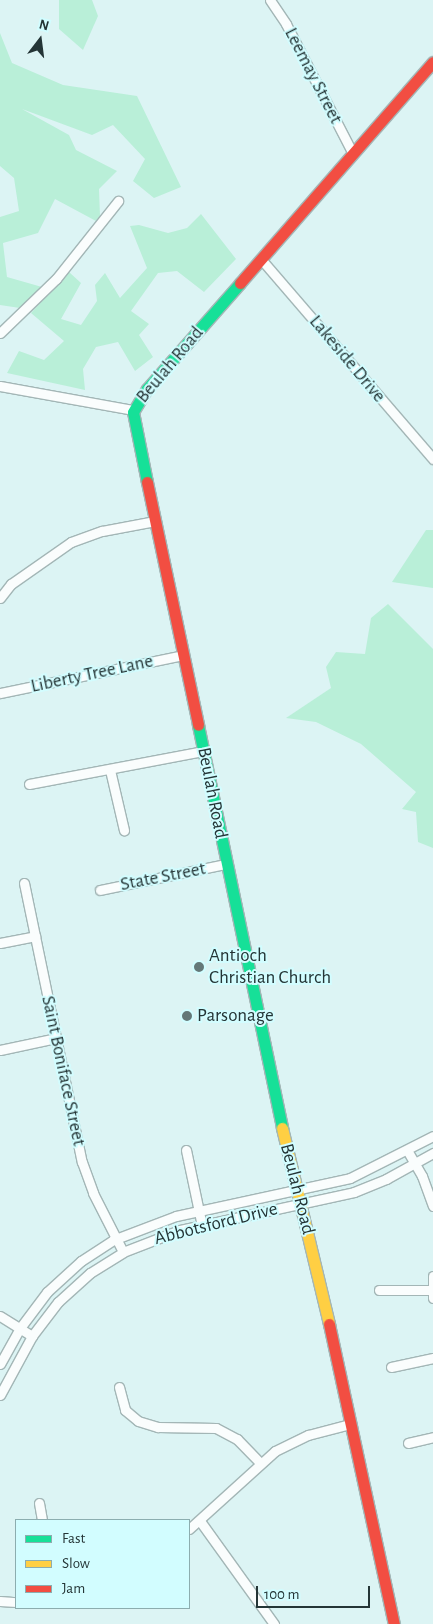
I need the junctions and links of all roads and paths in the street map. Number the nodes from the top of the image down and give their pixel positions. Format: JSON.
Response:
{"nodes":[{"id":1,"x":270,"y":0,"type":"edge"},
{"id":2,"x":433,"y":62,"type":"edge"},
{"id":3,"x":353,"y":154,"type":"junction"},
{"id":4,"x":118,"y":201,"type":"dead end"},
{"id":5,"x":261,"y":259,"type":"junction"},
{"id":6,"x":0,"y":333,"type":"edge"},
{"id":7,"x":0,"y":386,"type":"edge"},
{"id":8,"x":134,"y":410,"type":"junction"},
{"id":9,"x":433,"y":459,"type":"edge"},
{"id":10,"x":155,"y":521,"type":"junction"},
{"id":11,"x":0,"y":598,"type":"edge"},
{"id":12,"x":183,"y":655,"type":"junction"},
{"id":13,"x":0,"y":693,"type":"edge"},
{"id":14,"x":204,"y":751,"type":"junction"},
{"id":15,"x":110,"y":770,"type":"junction"},
{"id":16,"x":29,"y":784,"type":"dead end"},
{"id":17,"x":124,"y":830,"type":"dead end"},
{"id":18,"x":226,"y":864,"type":"junction"},
{"id":19,"x":24,"y":883,"type":"dead end"},
{"id":20,"x":100,"y":890,"type":"dead end"},
{"id":21,"x":35,"y":936,"type":"junction"},
{"id":22,"x":0,"y":943,"type":"edge"},
{"id":23,"x":56,"y":1038,"type":"junction"},
{"id":24,"x":0,"y":1050,"type":"edge"},
{"id":25,"x":433,"y":1136,"type":"edge"},
{"id":26,"x":186,"y":1150,"type":"dead end"},
{"id":27,"x":407,"y":1150,"type":"junction"},
{"id":28,"x":433,"y":1153,"type":"edge"},
{"id":29,"x":414,"y":1163,"type":"junction"},
{"id":30,"x":297,"y":1190,"type":"junction"},
{"id":31,"x":301,"y":1204,"type":"junction"},
{"id":32,"x":433,"y":1206,"type":"edge"},
{"id":33,"x":199,"y":1211,"type":"junction"},
{"id":34,"x":202,"y":1226,"type":"junction"},
{"id":35,"x":117,"y":1239,"type":"junction"},
{"id":36,"x":123,"y":1252,"type":"junction"},
{"id":37,"x":433,"y":1276,"type":"edge"},
{"id":38,"x":379,"y":1290,"type":"dead end"},
{"id":39,"x":432,"y":1290,"type":"edge"},
{"id":40,"x":433,"y":1298,"type":"edge"},
{"id":41,"x":0,"y":1316,"type":"edge"},
{"id":42,"x":20,"y":1328,"type":"junction"},
{"id":43,"x":32,"y":1336,"type":"junction"},
{"id":44,"x":433,"y":1358,"type":"edge"},
{"id":45,"x":0,"y":1364,"type":"edge"},
{"id":46,"x":391,"y":1367,"type":"dead end"},
{"id":47,"x":119,"y":1387,"type":"dead end"},
{"id":48,"x":0,"y":1395,"type":"edge"},
{"id":49,"x":350,"y":1424,"type":"junction"},
{"id":50,"x":433,"y":1438,"type":"edge"},
{"id":51,"x":408,"y":1443,"type":"dead end"},
{"id":52,"x":260,"y":1463,"type":"junction"},
{"id":53,"x":39,"y":1503,"type":"dead end"},
{"id":54,"x":42,"y":1519,"type":"edge"},
{"id":55,"x":200,"y":1521,"type":"junction"},
{"id":56,"x":190,"y":1528,"type":"edge"},
{"id":57,"x":0,"y":1601,"type":"edge"},
{"id":58,"x":15,"y":1602,"type":"edge"},
{"id":59,"x":274,"y":1624,"type":"edge"},
{"id":60,"x":394,"y":1624,"type":"edge"}],
"edges":[{"from":1,"to":3,"type":"street","name":"Leemay Street"},
{"from":2,"to":3,"type":"main road","name":"Beulah Road"},
{"from":3,"to":5,"type":"main road","name":"Beulah Road"},
{"from":4,"to":6,"type":"street"},
{"from":5,"to":8,"type":"main road","name":"Beulah Road"},
{"from":5,"to":9,"type":"street","name":"Lakeside Drive"},
{"from":7,"to":8,"type":"street"},
{"from":8,"to":10,"type":"main road","name":"Beulah Road"},
{"from":10,"to":11,"type":"street"},
{"from":10,"to":12,"type":"main road","name":"Beulah Road"},
{"from":12,"to":13,"type":"street","name":"Liberty Tree Lane"},
{"from":12,"to":14,"type":"main road","name":"Beulah Road"},
{"from":14,"to":15,"type":"street"},
{"from":14,"to":18,"type":"main road","name":"Beulah Road"},
{"from":15,"to":16,"type":"street"},
{"from":15,"to":17,"type":"street"},
{"from":18,"to":20,"type":"street","name":"State Street"},
{"from":18,"to":30,"type":"main road","name":"Beulah Road"},
{"from":19,"to":21,"type":"street","name":"Saint Boniface Street"},
{"from":21,"to":22,"type":"street"},
{"from":21,"to":23,"type":"street","name":"Saint Boniface Street"},
{"from":23,"to":24,"type":"street"},
{"from":23,"to":35,"type":"street","name":"Saint Boniface Street"},
{"from":25,"to":27,"type":"street","name":"Abbotsford Drive"},
{"from":26,"to":33,"type":"street"},
{"from":27,"to":29,"type":"street"},
{"from":27,"to":30,"type":"street","name":"Abbotsford Drive"},
{"from":28,"to":29,"type":"street","name":"Abbotsford Drive"},
{"from":29,"to":31,"type":"street","name":"Abbotsford Drive"},
{"from":29,"to":32,"type":"street"},
{"from":30,"to":31,"type":"main road","name":"Beulah Road"},
{"from":30,"to":33,"type":"street","name":"Abbotsford Drive"},
{"from":31,"to":34,"type":"street","name":"Abbotsford Drive"},
{"from":31,"to":49,"type":"main road","name":"Beulah Road"},
{"from":33,"to":34,"type":"street"},
{"from":33,"to":35,"type":"street","name":"Abbotsford Drive"},
{"from":34,"to":36,"type":"street","name":"Abbotsford Drive"},
{"from":35,"to":36,"type":"street","name":"Saint Boniface Street"},
{"from":35,"to":42,"type":"street","name":"Abbotsford Drive"},
{"from":36,"to":43,"type":"street","name":"Abbotsford Drive"},
{"from":37,"to":39,"type":"street"},
{"from":38,"to":39,"type":"street"},
{"from":39,"to":40,"type":"street"},
{"from":41,"to":42,"type":"street"},
{"from":42,"to":43,"type":"street"},
{"from":42,"to":45,"type":"street","name":"Abbotsford Drive"},
{"from":43,"to":48,"type":"street","name":"Abbotsford Drive"},
{"from":44,"to":46,"type":"street"},
{"from":47,"to":52,"type":"street"},
{"from":49,"to":52,"type":"street"},
{"from":49,"to":60,"type":"main road","name":"Beulah Road"},
{"from":50,"to":51,"type":"street"},
{"from":52,"to":55,"type":"street"},
{"from":53,"to":54,"type":"street"},
{"from":55,"to":56,"type":"street"},
{"from":55,"to":59,"type":"street"},
{"from":57,"to":58,"type":"street"}]}
